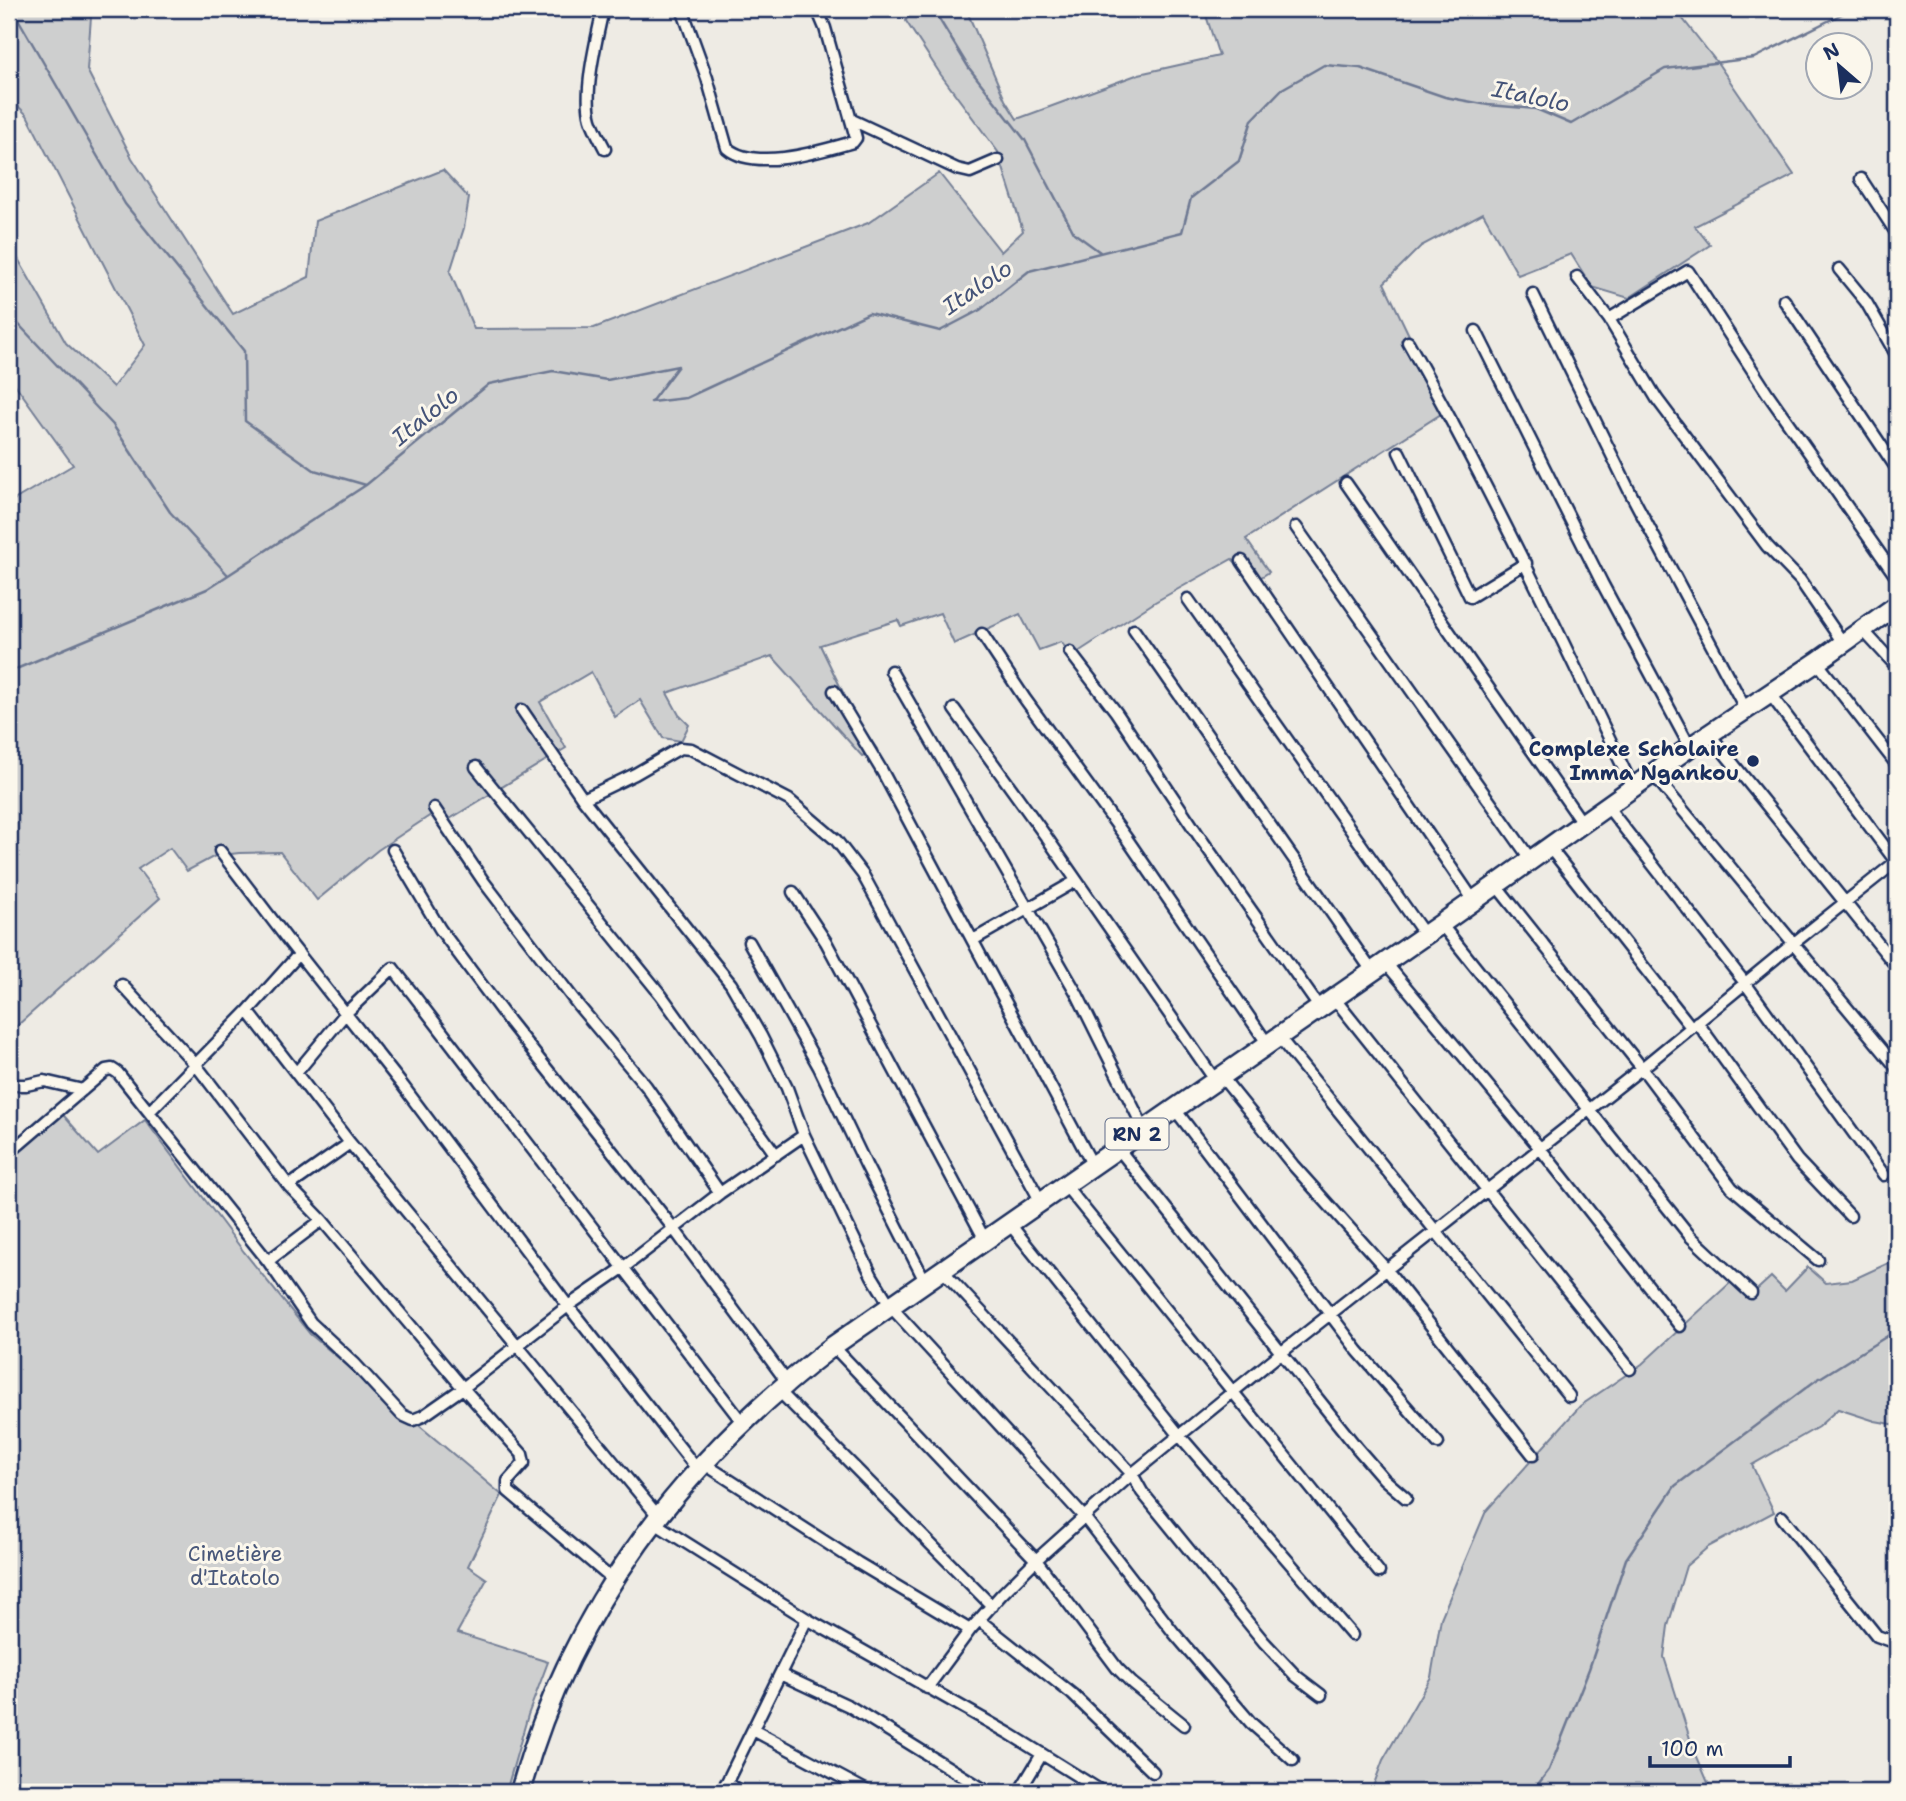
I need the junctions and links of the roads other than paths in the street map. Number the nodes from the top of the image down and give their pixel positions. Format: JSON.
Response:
{"nodes":[{"id":1,"x":603,"y":9,"type":"edge"},
{"id":2,"x":682,"y":9,"type":"edge"},
{"id":3,"x":817,"y":9,"type":"edge"},
{"id":4,"x":852,"y":120,"type":"junction"},
{"id":5,"x":605,"y":149,"type":"dead end"},
{"id":6,"x":998,"y":160,"type":"dead end"},
{"id":7,"x":1861,"y":178,"type":"dead end"},
{"id":8,"x":1897,"y":234,"type":"edge"},
{"id":9,"x":1839,"y":269,"type":"dead end"},
{"id":10,"x":1577,"y":277,"type":"dead end"},
{"id":11,"x":1533,"y":294,"type":"dead end"},
{"id":12,"x":1784,"y":300,"type":"dead end"},
{"id":13,"x":1609,"y":319,"type":"junction"},
{"id":14,"x":1476,"y":331,"type":"dead end"},
{"id":15,"x":1408,"y":342,"type":"dead end"},
{"id":16,"x":1897,"y":356,"type":"edge"},
{"id":17,"x":1399,"y":452,"type":"dead end"},
{"id":18,"x":1897,"y":469,"type":"edge"},
{"id":19,"x":1346,"y":483,"type":"dead end"},
{"id":20,"x":1296,"y":527,"type":"dead end"},
{"id":21,"x":1242,"y":561,"type":"dead end"},
{"id":22,"x":1526,"y":563,"type":"junction"},
{"id":23,"x":1897,"y":578,"type":"edge"},
{"id":24,"x":1188,"y":599,"type":"dead end"},
{"id":25,"x":1897,"y":605,"type":"edge"},
{"id":26,"x":1862,"y":629,"type":"junction"},
{"id":27,"x":1134,"y":630,"type":"dead end"},
{"id":28,"x":982,"y":634,"type":"dead end"},
{"id":29,"x":1843,"y":643,"type":"junction"},
{"id":30,"x":1070,"y":652,"type":"dead end"},
{"id":31,"x":1817,"y":662,"type":"junction"},
{"id":32,"x":1897,"y":667,"type":"edge"},
{"id":33,"x":891,"y":671,"type":"dead end"},
{"id":34,"x":834,"y":691,"type":"dead end"},
{"id":35,"x":1770,"y":694,"type":"junction"},
{"id":36,"x":954,"y":709,"type":"dead end"},
{"id":37,"x":522,"y":710,"type":"dead end"},
{"id":38,"x":1746,"y":710,"type":"junction"},
{"id":39,"x":1710,"y":735,"type":"junction"},
{"id":40,"x":1690,"y":747,"type":"junction"},
{"id":41,"x":1897,"y":765,"type":"edge"},
{"id":42,"x":476,"y":766,"type":"dead end"},
{"id":43,"x":1653,"y":774,"type":"junction"},
{"id":44,"x":1633,"y":788,"type":"junction"},
{"id":45,"x":583,"y":799,"type":"junction"},
{"id":46,"x":1607,"y":806,"type":"junction"},
{"id":47,"x":434,"y":808,"type":"dead end"},
{"id":48,"x":1583,"y":824,"type":"junction"},
{"id":49,"x":1549,"y":848,"type":"junction"},
{"id":50,"x":393,"y":850,"type":"dead end"},
{"id":51,"x":220,"y":851,"type":"dead end"},
{"id":52,"x":1531,"y":860,"type":"junction"},
{"id":53,"x":1897,"y":861,"type":"edge"},
{"id":54,"x":1076,"y":881,"type":"junction"},
{"id":55,"x":1496,"y":885,"type":"junction"},
{"id":56,"x":793,"y":892,"type":"dead end"},
{"id":57,"x":1475,"y":901,"type":"junction"},
{"id":58,"x":1845,"y":901,"type":"junction"},
{"id":59,"x":1029,"y":909,"type":"junction"},
{"id":60,"x":1441,"y":924,"type":"junction"},
{"id":61,"x":1425,"y":936,"type":"junction"},
{"id":62,"x":974,"y":940,"type":"junction"},
{"id":63,"x":750,"y":942,"type":"dead end"},
{"id":64,"x":1794,"y":943,"type":"junction"},
{"id":65,"x":299,"y":954,"type":"junction"},
{"id":66,"x":1379,"y":967,"type":"junction"},
{"id":67,"x":1897,"y":967,"type":"edge"},
{"id":68,"x":1745,"y":984,"type":"junction"},
{"id":69,"x":122,"y":985,"type":"dead end"},
{"id":70,"x":1326,"y":1002,"type":"junction"},
{"id":71,"x":248,"y":1011,"type":"junction"},
{"id":72,"x":345,"y":1014,"type":"junction"},
{"id":73,"x":1694,"y":1025,"type":"junction"},
{"id":74,"x":1272,"y":1039,"type":"junction"},
{"id":75,"x":196,"y":1065,"type":"junction"},
{"id":76,"x":1642,"y":1068,"type":"junction"},
{"id":77,"x":1897,"y":1068,"type":"edge"},
{"id":78,"x":297,"y":1072,"type":"junction"},
{"id":79,"x":1218,"y":1078,"type":"junction"},
{"id":80,"x":9,"y":1085,"type":"edge"},
{"id":81,"x":83,"y":1090,"type":"junction"},
{"id":82,"x":1174,"y":1108,"type":"junction"},
{"id":83,"x":1589,"y":1109,"type":"junction"},
{"id":84,"x":149,"y":1112,"type":"junction"},
{"id":85,"x":1144,"y":1129,"type":"junction"},
{"id":86,"x":804,"y":1135,"type":"junction"},
{"id":87,"x":350,"y":1143,"type":"junction"},
{"id":88,"x":1117,"y":1147,"type":"junction"},
{"id":89,"x":1539,"y":1147,"type":"junction"},
{"id":90,"x":9,"y":1153,"type":"edge"},
{"id":91,"x":776,"y":1154,"type":"junction"},
{"id":92,"x":1092,"y":1164,"type":"junction"},
{"id":93,"x":1884,"y":1175,"type":"dead end"},
{"id":94,"x":1065,"y":1185,"type":"junction"},
{"id":95,"x":289,"y":1186,"type":"junction"},
{"id":96,"x":1488,"y":1190,"type":"junction"},
{"id":97,"x":720,"y":1193,"type":"junction"},
{"id":98,"x":1041,"y":1202,"type":"junction"},
{"id":99,"x":1850,"y":1216,"type":"dead end"},
{"id":100,"x":322,"y":1220,"type":"junction"},
{"id":101,"x":1009,"y":1223,"type":"junction"},
{"id":102,"x":674,"y":1229,"type":"junction"},
{"id":103,"x":1435,"y":1233,"type":"junction"},
{"id":104,"x":985,"y":1240,"type":"junction"},
{"id":105,"x":268,"y":1261,"type":"junction"},
{"id":106,"x":1818,"y":1261,"type":"dead end"},
{"id":107,"x":623,"y":1268,"type":"junction"},
{"id":108,"x":1387,"y":1270,"type":"junction"},
{"id":109,"x":943,"y":1271,"type":"junction"},
{"id":110,"x":926,"y":1283,"type":"junction"},
{"id":111,"x":1751,"y":1293,"type":"dead end"},
{"id":112,"x":568,"y":1306,"type":"junction"},
{"id":113,"x":891,"y":1307,"type":"junction"},
{"id":114,"x":1332,"y":1315,"type":"junction"},
{"id":115,"x":1680,"y":1326,"type":"dead end"},
{"id":116,"x":517,"y":1346,"type":"junction"},
{"id":117,"x":833,"y":1346,"type":"junction"},
{"id":118,"x":1282,"y":1352,"type":"junction"},
{"id":119,"x":1630,"y":1369,"type":"dead end"},
{"id":120,"x":782,"y":1386,"type":"junction"},
{"id":121,"x":463,"y":1388,"type":"junction"},
{"id":122,"x":1233,"y":1393,"type":"junction"},
{"id":123,"x":1569,"y":1396,"type":"dead end"},
{"id":124,"x":742,"y":1422,"type":"junction"},
{"id":125,"x":1180,"y":1436,"type":"junction"},
{"id":126,"x":1438,"y":1443,"type":"dead end"},
{"id":127,"x":1532,"y":1455,"type":"dead end"},
{"id":128,"x":700,"y":1466,"type":"junction"},
{"id":129,"x":1132,"y":1474,"type":"junction"},
{"id":130,"x":1406,"y":1499,"type":"dead end"},
{"id":131,"x":1782,"y":1517,"type":"dead end"},
{"id":132,"x":1085,"y":1518,"type":"junction"},
{"id":133,"x":655,"y":1519,"type":"junction"},
{"id":134,"x":1036,"y":1560,"type":"junction"},
{"id":135,"x":1379,"y":1572,"type":"dead end"},
{"id":136,"x":612,"y":1580,"type":"junction"},
{"id":137,"x":992,"y":1606,"type":"junction"},
{"id":138,"x":807,"y":1619,"type":"junction"},
{"id":139,"x":979,"y":1620,"type":"junction"},
{"id":140,"x":970,"y":1630,"type":"junction"},
{"id":141,"x":1352,"y":1635,"type":"dead end"},
{"id":142,"x":1897,"y":1643,"type":"edge"},
{"id":143,"x":780,"y":1674,"type":"junction"},
{"id":144,"x":927,"y":1688,"type":"junction"},
{"id":145,"x":1321,"y":1695,"type":"dead end"},
{"id":146,"x":1184,"y":1725,"type":"dead end"},
{"id":147,"x":753,"y":1730,"type":"junction"},
{"id":148,"x":1042,"y":1754,"type":"junction"},
{"id":149,"x":1293,"y":1760,"type":"dead end"},
{"id":150,"x":1153,"y":1772,"type":"dead end"},
{"id":151,"x":724,"y":1788,"type":"edge"},
{"id":152,"x":520,"y":1792,"type":"edge"},
{"id":153,"x":742,"y":1792,"type":"edge"},
{"id":154,"x":869,"y":1792,"type":"edge"},
{"id":155,"x":988,"y":1792,"type":"edge"},
{"id":156,"x":1019,"y":1792,"type":"edge"},
{"id":157,"x":1103,"y":1792,"type":"edge"}],
"edges":[{"from":1,"to":5,"type":"street"},
{"from":2,"to":4,"type":"street"},
{"from":3,"to":4,"type":"street"},
{"from":4,"to":6,"type":"street"},
{"from":7,"to":8,"type":"street"},
{"from":9,"to":16,"type":"street"},
{"from":10,"to":13,"type":"street"},
{"from":11,"to":38,"type":"street"},
{"from":12,"to":18,"type":"street"},
{"from":13,"to":23,"type":"street"},
{"from":13,"to":29,"type":"street"},
{"from":14,"to":40,"type":"street"},
{"from":15,"to":22,"type":"street"},
{"from":17,"to":22,"type":"street"},
{"from":19,"to":48,"type":"street"},
{"from":20,"to":52,"type":"street"},
{"from":21,"to":57,"type":"street"},
{"from":22,"to":44,"type":"street"},
{"from":24,"to":61,"type":"street"},
{"from":25,"to":26,"type":"highway","number":"RN 2"},
{"from":26,"to":29,"type":"highway","number":"RN 2"},
{"from":26,"to":32,"type":"street"},
{"from":27,"to":66,"type":"street"},
{"from":28,"to":74,"type":"street"},
{"from":29,"to":31,"type":"highway","number":"RN 2"},
{"from":30,"to":70,"type":"street"},
{"from":31,"to":35,"type":"highway","number":"RN 2"},
{"from":31,"to":41,"type":"street"},
{"from":33,"to":59,"type":"street"},
{"from":34,"to":62,"type":"street"},
{"from":35,"to":38,"type":"highway","number":"RN 2"},
{"from":35,"to":53,"type":"street"},
{"from":36,"to":54,"type":"street"},
{"from":37,"to":45,"type":"street"},
{"from":38,"to":39,"type":"highway","number":"RN 2"},
{"from":39,"to":40,"type":"highway","number":"RN 2"},
{"from":39,"to":58,"type":"street"},
{"from":40,"to":43,"type":"highway","number":"RN 2"},
{"from":42,"to":91,"type":"street"},
{"from":43,"to":44,"type":"highway","number":"RN 2"},
{"from":43,"to":64,"type":"street"},
{"from":44,"to":46,"type":"highway","number":"RN 2"},
{"from":45,"to":86,"type":"street"},
{"from":45,"to":98,"type":"street"},
{"from":46,"to":48,"type":"highway","number":"RN 2"},
{"from":46,"to":68,"type":"street"},
{"from":47,"to":97,"type":"street"},
{"from":48,"to":49,"type":"highway","number":"RN 2"},
{"from":49,"to":52,"type":"highway","number":"RN 2"},
{"from":49,"to":73,"type":"street"},
{"from":50,"to":102,"type":"street"},
{"from":51,"to":65,"type":"street"},
{"from":52,"to":55,"type":"highway","number":"RN 2"},
{"from":53,"to":58,"type":"street"},
{"from":54,"to":59,"type":"street"},
{"from":54,"to":79,"type":"street"},
{"from":55,"to":57,"type":"highway","number":"RN 2"},
{"from":55,"to":76,"type":"street"},
{"from":56,"to":104,"type":"street"},
{"from":57,"to":60,"type":"highway","number":"RN 2"},
{"from":58,"to":64,"type":"street"},
{"from":58,"to":67,"type":"street"},
{"from":59,"to":62,"type":"street"},
{"from":59,"to":85,"type":"street"},
{"from":60,"to":61,"type":"highway","number":"RN 2"},
{"from":60,"to":83,"type":"street"},
{"from":61,"to":66,"type":"highway","number":"RN 2"},
{"from":62,"to":92,"type":"street"},
{"from":63,"to":110,"type":"street"},
{"from":64,"to":68,"type":"street"},
{"from":64,"to":77,"type":"street"},
{"from":65,"to":71,"type":"street"},
{"from":65,"to":72,"type":"street"},
{"from":66,"to":70,"type":"highway","number":"RN 2"},
{"from":66,"to":89,"type":"street"},
{"from":68,"to":73,"type":"street"},
{"from":68,"to":93,"type":"street"},
{"from":69,"to":75,"type":"street"},
{"from":70,"to":74,"type":"highway","number":"RN 2"},
{"from":70,"to":96,"type":"street"},
{"from":71,"to":75,"type":"street"},
{"from":71,"to":78,"type":"street"},
{"from":72,"to":78,"type":"street"},
{"from":72,"to":107,"type":"street"},
{"from":72,"to":112,"type":"street"},
{"from":73,"to":76,"type":"street"},
{"from":73,"to":99,"type":"street"},
{"from":74,"to":79,"type":"highway","number":"RN 2"},
{"from":74,"to":103,"type":"street"},
{"from":75,"to":84,"type":"street"},
{"from":75,"to":95,"type":"street"},
{"from":76,"to":83,"type":"street"},
{"from":76,"to":106,"type":"street"},
{"from":78,"to":87,"type":"street"},
{"from":79,"to":82,"type":"highway","number":"RN 2"},
{"from":79,"to":108,"type":"street"},
{"from":80,"to":81,"type":"street"},
{"from":81,"to":84,"type":"street"},
{"from":81,"to":90,"type":"street"},
{"from":82,"to":85,"type":"highway","number":"RN 2"},
{"from":82,"to":114,"type":"street"},
{"from":83,"to":89,"type":"street"},
{"from":83,"to":111,"type":"street"},
{"from":84,"to":105,"type":"street"},
{"from":85,"to":88,"type":"highway","number":"RN 2"},
{"from":86,"to":91,"type":"street"},
{"from":86,"to":113,"type":"street"},
{"from":87,"to":95,"type":"street"},
{"from":87,"to":116,"type":"street"},
{"from":88,"to":92,"type":"highway","number":"RN 2"},
{"from":88,"to":118,"type":"street"},
{"from":89,"to":96,"type":"street"},
{"from":89,"to":115,"type":"street"},
{"from":91,"to":97,"type":"street"},
{"from":92,"to":94,"type":"highway","number":"RN 2"},
{"from":94,"to":98,"type":"highway","number":"RN 2"},
{"from":94,"to":122,"type":"street"},
{"from":95,"to":100,"type":"street"},
{"from":96,"to":103,"type":"street"},
{"from":96,"to":119,"type":"street"},
{"from":97,"to":102,"type":"street"},
{"from":98,"to":101,"type":"highway","number":"RN 2"},
{"from":100,"to":105,"type":"street"},
{"from":100,"to":121,"type":"street"},
{"from":101,"to":104,"type":"highway","number":"RN 2"},
{"from":101,"to":125,"type":"street"},
{"from":102,"to":107,"type":"street"},
{"from":102,"to":120,"type":"street"},
{"from":103,"to":108,"type":"street"},
{"from":103,"to":123,"type":"street"},
{"from":104,"to":109,"type":"highway","number":"RN 2"},
{"from":105,"to":121,"type":"street"},
{"from":107,"to":112,"type":"street"},
{"from":107,"to":124,"type":"street"},
{"from":108,"to":114,"type":"street"},
{"from":108,"to":127,"type":"street"},
{"from":109,"to":110,"type":"highway","number":"RN 2"},
{"from":109,"to":129,"type":"street"},
{"from":110,"to":113,"type":"highway","number":"RN 2"},
{"from":112,"to":116,"type":"street"},
{"from":112,"to":128,"type":"street"},
{"from":113,"to":117,"type":"highway","number":"RN 2"},
{"from":113,"to":132,"type":"street"},
{"from":114,"to":118,"type":"street"},
{"from":114,"to":126,"type":"street"},
{"from":116,"to":121,"type":"street"},
{"from":116,"to":133,"type":"street"},
{"from":117,"to":120,"type":"highway","number":"RN 2"},
{"from":117,"to":134,"type":"street"},
{"from":118,"to":122,"type":"street"},
{"from":118,"to":130,"type":"street"},
{"from":120,"to":124,"type":"highway","number":"RN 2"},
{"from":120,"to":137,"type":"street"},
{"from":121,"to":136,"type":"street"},
{"from":122,"to":125,"type":"street"},
{"from":122,"to":135,"type":"street"},
{"from":124,"to":128,"type":"highway","number":"RN 2"},
{"from":125,"to":129,"type":"street"},
{"from":125,"to":141,"type":"street"},
{"from":128,"to":133,"type":"highway","number":"RN 2"},
{"from":128,"to":140,"type":"street"},
{"from":129,"to":132,"type":"street"},
{"from":129,"to":145,"type":"street"},
{"from":131,"to":142,"type":"street"},
{"from":132,"to":134,"type":"street"},
{"from":132,"to":149,"type":"street"},
{"from":133,"to":136,"type":"highway","number":"RN 2"},
{"from":133,"to":138,"type":"street"},
{"from":134,"to":137,"type":"street"},
{"from":134,"to":146,"type":"street"},
{"from":136,"to":152,"type":"highway","number":"RN 2"},
{"from":137,"to":139,"type":"street"},
{"from":138,"to":143,"type":"street"},
{"from":138,"to":144,"type":"street"},
{"from":139,"to":140,"type":"street"},
{"from":139,"to":150,"type":"street"},
{"from":140,"to":144,"type":"street"},
{"from":143,"to":147,"type":"street"},
{"from":143,"to":155,"type":"street"},
{"from":144,"to":148,"type":"street"},
{"from":147,"to":151,"type":"street"},
{"from":147,"to":154,"type":"street"},
{"from":148,"to":156,"type":"street"},
{"from":148,"to":157,"type":"street"},
{"from":151,"to":153,"type":"street"}]}
